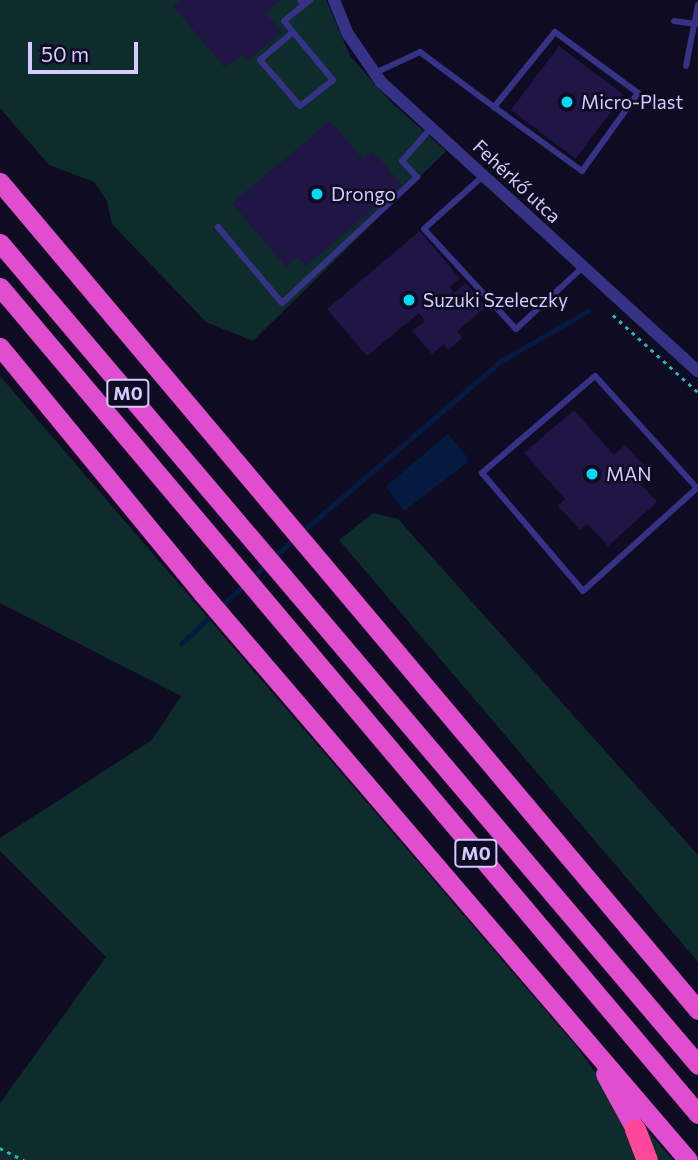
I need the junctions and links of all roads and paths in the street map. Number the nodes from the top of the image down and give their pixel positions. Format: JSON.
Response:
{"nodes":[{"id":1,"x":334,"y":0,"type":"edge"},
{"id":2,"x":304,"y":2,"type":"edge"},
{"id":3,"x":698,"y":5,"type":"edge"},
{"id":4,"x":674,"y":22,"type":"dead end"},
{"id":5,"x":696,"y":24,"type":"edge"},
{"id":6,"x":293,"y":32,"type":"junction"},
{"id":7,"x":686,"y":66,"type":"dead end"},
{"id":8,"x":375,"y":73,"type":"junction"},
{"id":9,"x":494,"y":107,"type":"junction"},
{"id":10,"x":431,"y":128,"type":"junction"},
{"id":11,"x":483,"y":176,"type":"junction"},
{"id":12,"x":0,"y":182,"type":"edge"},
{"id":13,"x":218,"y":227,"type":"dead end"},
{"id":14,"x":0,"y":243,"type":"edge"},
{"id":15,"x":583,"y":267,"type":"junction"},
{"id":16,"x":0,"y":287,"type":"edge"},
{"id":17,"x":613,"y":315,"type":"dead end"},
{"id":18,"x":0,"y":347,"type":"edge"},
{"id":19,"x":0,"y":362,"type":"edge"},
{"id":20,"x":698,"y":372,"type":"edge"},
{"id":21,"x":698,"y":391,"type":"edge"},
{"id":22,"x":34,"y":392,"type":"junction"},
{"id":23,"x":698,"y":488,"type":"edge"},
{"id":24,"x":626,"y":920,"type":"junction"},
{"id":25,"x":698,"y":994,"type":"edge"},
{"id":26,"x":698,"y":1010,"type":"edge"},
{"id":27,"x":583,"y":1040,"type":"junction"},
{"id":28,"x":698,"y":1065,"type":"edge"},
{"id":29,"x":698,"y":1114,"type":"edge"},
{"id":30,"x":635,"y":1129,"type":"joint"},
{"id":31,"x":0,"y":1148,"type":"edge"},
{"id":32,"x":24,"y":1160,"type":"edge"},
{"id":33,"x":647,"y":1160,"type":"edge"},
{"id":34,"x":688,"y":1160,"type":"edge"}],
"edges":[{"from":1,"to":8,"type":"street","name":"Fehérkő utca"},
{"from":2,"to":6,"type":"lane"},
{"from":3,"to":5,"type":"lane"},
{"from":4,"to":5,"type":"lane"},
{"from":5,"to":7,"type":"lane"},
{"from":6,"to":6,"type":"lane"},
{"from":8,"to":9,"type":"lane"},
{"from":8,"to":10,"type":"street","name":"Fehérkő utca"},
{"from":9,"to":9,"type":"lane"},
{"from":10,"to":11,"type":"street","name":"Fehérkő utca"},
{"from":10,"to":13,"type":"lane"},
{"from":11,"to":15,"type":"street","name":"Fehérkő utca"},
{"from":11,"to":15,"type":"lane"},
{"from":12,"to":24,"type":"highway"},
{"from":14,"to":28,"type":"highway","number":"M0"},
{"from":15,"to":20,"type":"street","name":"Fehérkő utca"},
{"from":16,"to":29,"type":"highway","number":"M0"},
{"from":17,"to":21,"type":"path"},
{"from":18,"to":22,"type":"highway"},
{"from":19,"to":22,"type":"highway"},
{"from":22,"to":27,"type":"highway"},
{"from":23,"to":23,"type":"lane"},
{"from":24,"to":25,"type":"highway"},
{"from":24,"to":26,"type":"highway"},
{"from":27,"to":30,"type":"highway"},
{"from":27,"to":34,"type":"highway"},
{"from":30,"to":33,"type":"highway"},
{"from":31,"to":32,"type":"path"}]}
